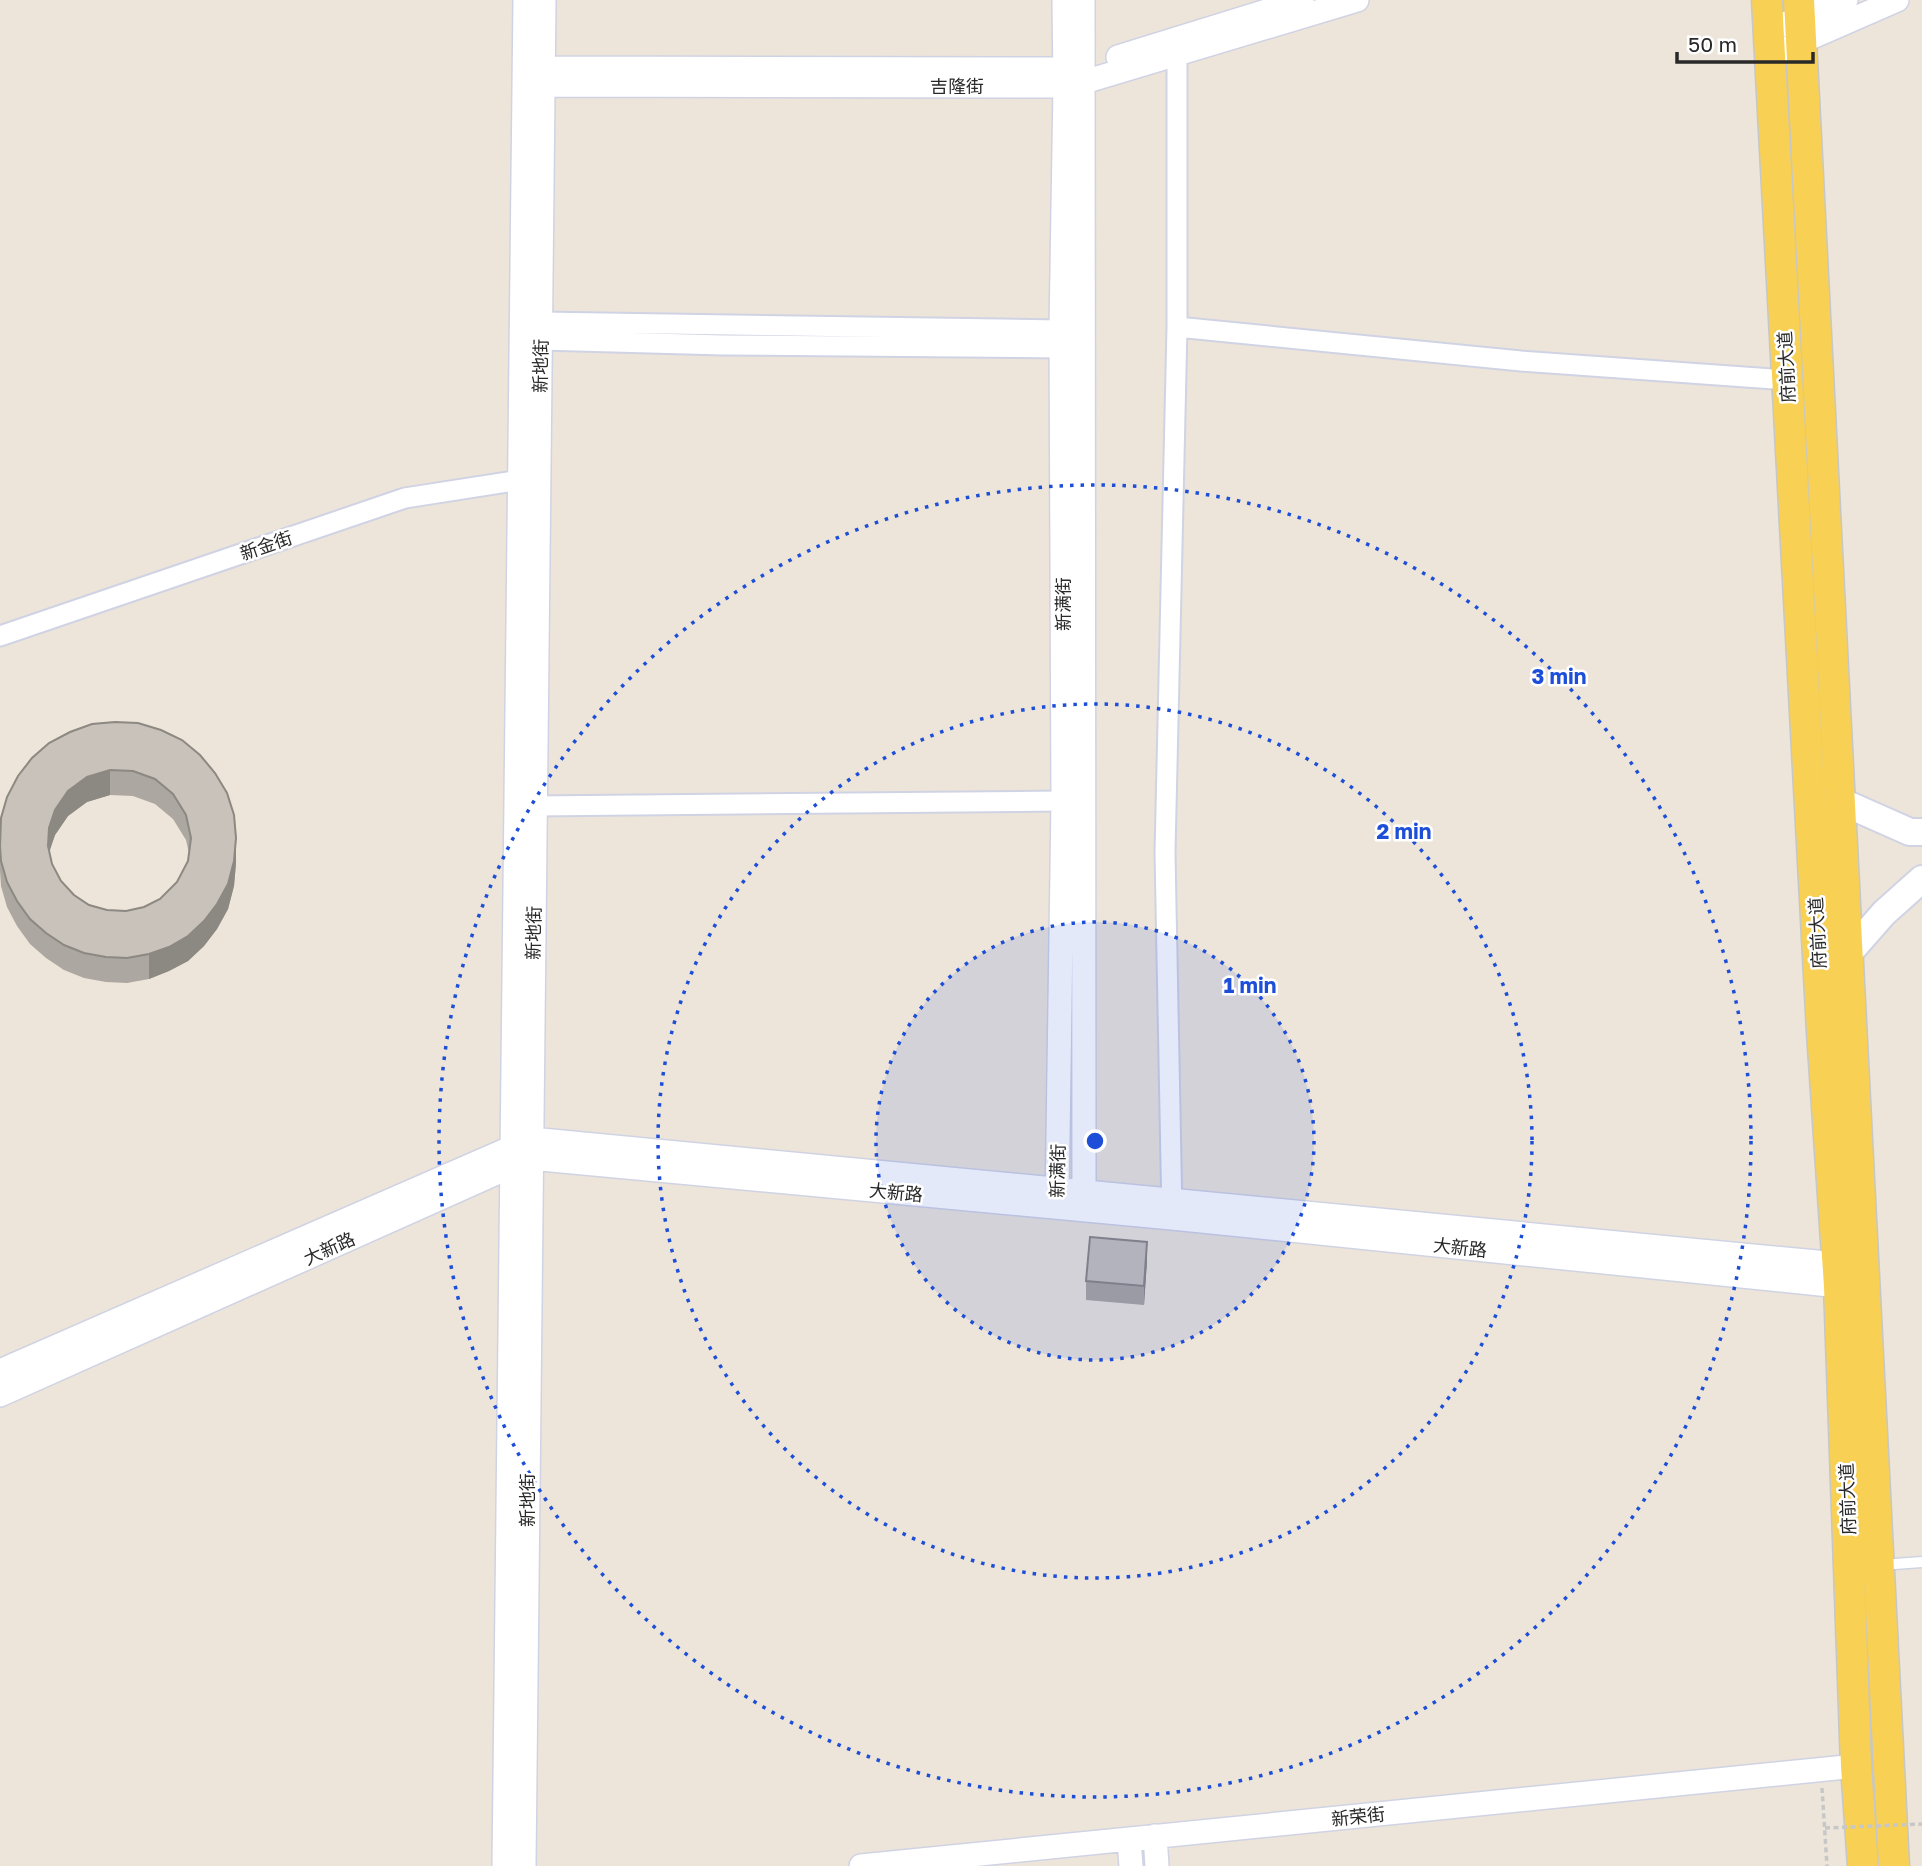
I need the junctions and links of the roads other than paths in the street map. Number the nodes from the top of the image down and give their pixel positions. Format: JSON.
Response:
{"nodes":[{"id":1,"x":525,"y":0,"type":"edge"},
{"id":2,"x":544,"y":0,"type":"edge"},
{"id":3,"x":1064,"y":0,"type":"edge"},
{"id":4,"x":1083,"y":0,"type":"edge"},
{"id":5,"x":1302,"y":0,"type":"edge"},
{"id":6,"x":1357,"y":0,"type":"edge"},
{"id":7,"x":1767,"y":0,"type":"edge"},
{"id":8,"x":1846,"y":0,"type":"edge"},
{"id":9,"x":1897,"y":0,"type":"edge"},
{"id":10,"x":1800,"y":21,"type":"edge"},
{"id":11,"x":1769,"y":43,"type":"junction"},
{"id":12,"x":1177,"y":54,"type":"junction"},
{"id":13,"x":1074,"y":76,"type":"junction"},
{"id":14,"x":544,"y":77,"type":"junction"},
{"id":15,"x":1177,"y":327,"type":"junction"},
{"id":16,"x":540,"y":331,"type":"junction"},
{"id":17,"x":1061,"y":339,"type":"junction"},
{"id":18,"x":1786,"y":380,"type":"junction"},
{"id":19,"x":538,"y":478,"type":"junction"},
{"id":20,"x":0,"y":636,"type":"edge"},
{"id":21,"x":1840,"y":801,"type":"junction"},
{"id":22,"x":1063,"y":802,"type":"junction"},
{"id":23,"x":534,"y":806,"type":"junction"},
{"id":24,"x":1922,"y":832,"type":"edge"},
{"id":25,"x":1922,"y":879,"type":"edge"},
{"id":26,"x":1848,"y":954,"type":"junction"},
{"id":27,"x":531,"y":1149,"type":"junction"},
{"id":28,"x":1084,"y":1192,"type":"junction"},
{"id":29,"x":1057,"y":1208,"type":"junction"},
{"id":30,"x":1172,"y":1219,"type":"junction"},
{"id":31,"x":1839,"y":1275,"type":"junction"},
{"id":32,"x":0,"y":1371,"type":"edge"},
{"id":33,"x":0,"y":1395,"type":"edge"},
{"id":34,"x":1922,"y":1562,"type":"edge"},
{"id":35,"x":1878,"y":1565,"type":"junction"},
{"id":36,"x":1856,"y":1766,"type":"junction"},
{"id":37,"x":1155,"y":1836,"type":"junction"},
{"id":38,"x":1129,"y":1839,"type":"junction"},
{"id":39,"x":505,"y":1866,"type":"edge"},
{"id":40,"x":524,"y":1866,"type":"edge"},
{"id":41,"x":861,"y":1866,"type":"edge"},
{"id":42,"x":1131,"y":1866,"type":"edge"},
{"id":43,"x":1157,"y":1866,"type":"edge"},
{"id":44,"x":1863,"y":1866,"type":"edge"},
{"id":45,"x":1894,"y":1866,"type":"edge"}],
"edges":[{"from":1,"to":39,"type":"street","name":"新地街"},
{"from":2,"to":14,"type":"street","name":"新地街"},
{"from":3,"to":13,"type":"street","name":"新满街"},
{"from":4,"to":13,"type":"street","name":"新满街"},
{"from":5,"to":13,"type":"street","name":"吉隆街"},
{"from":6,"to":12,"type":"street","name":"吉隆街"},
{"from":7,"to":11,"type":"main road","name":"府前大道"},
{"from":8,"to":10,"type":"street"},
{"from":9,"to":10,"type":"street"},
{"from":10,"to":11,"type":"street"},
{"from":10,"to":21,"type":"main road","name":"府前大道"},
{"from":11,"to":18,"type":"main road","name":"府前大道"},
{"from":12,"to":13,"type":"street","name":"吉隆街"},
{"from":12,"to":15,"type":"street"},
{"from":13,"to":14,"type":"street","name":"吉隆街"},
{"from":13,"to":17,"type":"street","name":"新满街"},
{"from":13,"to":28,"type":"street","name":"新满街"},
{"from":14,"to":16,"type":"street","name":"新地街"},
{"from":15,"to":18,"type":"street"},
{"from":15,"to":30,"type":"street"},
{"from":16,"to":17,"type":"street"},
{"from":16,"to":19,"type":"street","name":"新地街"},
{"from":17,"to":22,"type":"street","name":"新满街"},
{"from":18,"to":31,"type":"main road","name":"府前大道"},
{"from":19,"to":20,"type":"street","name":"新金街"},
{"from":19,"to":23,"type":"street","name":"新地街"},
{"from":21,"to":24,"type":"main road"},
{"from":21,"to":26,"type":"main road","name":"府前大道"},
{"from":22,"to":23,"type":"street"},
{"from":22,"to":29,"type":"street","name":"新满街"},
{"from":23,"to":27,"type":"street","name":"新地街"},
{"from":25,"to":26,"type":"main road"},
{"from":26,"to":35,"type":"main road","name":"府前大道"},
{"from":27,"to":28,"type":"street","name":"大新路"},
{"from":27,"to":29,"type":"street","name":"大新路"},
{"from":27,"to":32,"type":"street","name":"大新路"},
{"from":27,"to":33,"type":"street","name":"大新路"},
{"from":27,"to":40,"type":"street","name":"新地街"},
{"from":28,"to":31,"type":"street","name":"大新路"},
{"from":29,"to":30,"type":"street","name":"大新路"},
{"from":30,"to":31,"type":"street","name":"大新路"},
{"from":31,"to":36,"type":"main road","name":"府前大道"},
{"from":34,"to":35,"type":"lane"},
{"from":35,"to":45,"type":"main road","name":"府前大道"},
{"from":36,"to":37,"type":"street","name":"新荣街"},
{"from":36,"to":44,"type":"main road","name":"府前大道"},
{"from":37,"to":38,"type":"street","name":"新荣街"},
{"from":37,"to":43,"type":"street"},
{"from":38,"to":41,"type":"street","name":"新荣街"},
{"from":38,"to":42,"type":"street"}]}
